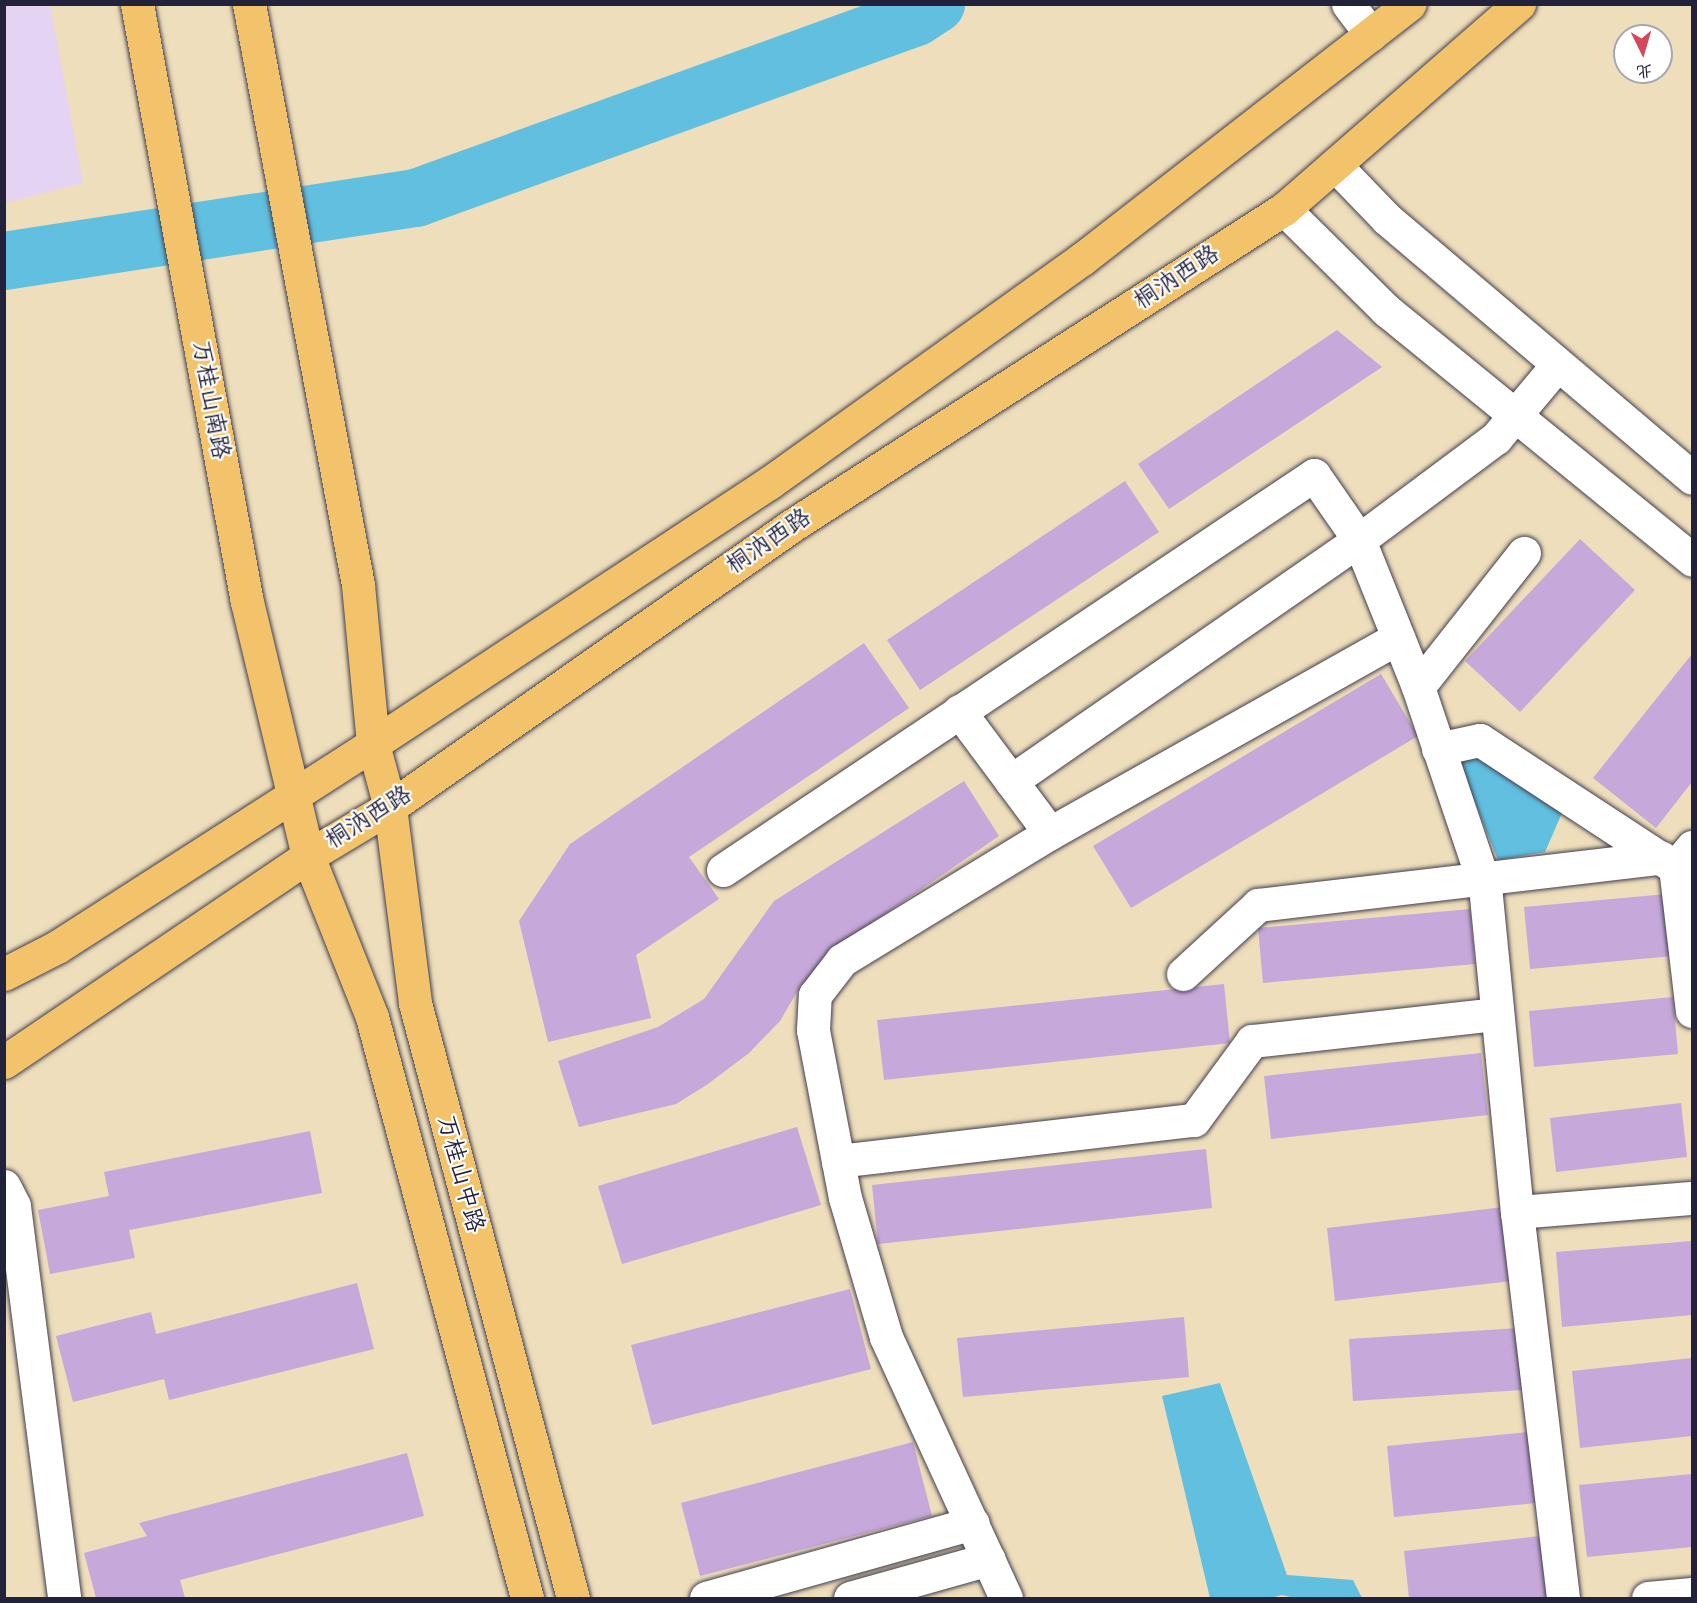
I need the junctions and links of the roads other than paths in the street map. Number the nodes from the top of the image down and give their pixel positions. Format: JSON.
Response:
{"nodes":[{"id":1,"x":137,"y":4,"type":"edge"},
{"id":2,"x":249,"y":4,"type":"edge"},
{"id":3,"x":1348,"y":4,"type":"edge"},
{"id":4,"x":1409,"y":4,"type":"edge"},
{"id":5,"x":1519,"y":4,"type":"edge"},
{"id":6,"x":1371,"y":34,"type":"junction"},
{"id":7,"x":1335,"y":165,"type":"junction"},
{"id":8,"x":1284,"y":209,"type":"junction"},
{"id":9,"x":1557,"y":365,"type":"junction"},
{"id":10,"x":1515,"y":414,"type":"junction"},
{"id":11,"x":1692,"y":478,"type":"edge"},
{"id":12,"x":1359,"y":540,"type":"junction"},
{"id":13,"x":1524,"y":553,"type":"dead end"},
{"id":14,"x":1692,"y":560,"type":"edge"},
{"id":15,"x":1398,"y":638,"type":"junction"},
{"id":16,"x":1418,"y":687,"type":"junction"},
{"id":17,"x":959,"y":711,"type":"junction"},
{"id":18,"x":373,"y":744,"type":"junction"},
{"id":19,"x":1438,"y":749,"type":"junction"},
{"id":20,"x":1011,"y":781,"type":"junction"},
{"id":21,"x":294,"y":793,"type":"junction"},
{"id":22,"x":390,"y":807,"type":"junction"},
{"id":23,"x":1050,"y":833,"type":"junction"},
{"id":24,"x":308,"y":856,"type":"junction"},
{"id":25,"x":1676,"y":857,"type":"edge"},
{"id":26,"x":723,"y":870,"type":"dead end"},
{"id":27,"x":1482,"y":880,"type":"junction"},
{"id":28,"x":4,"y":974,"type":"edge"},
{"id":29,"x":1183,"y":974,"type":"dead end"},
{"id":30,"x":1692,"y":1011,"type":"edge"},
{"id":31,"x":1497,"y":1014,"type":"junction"},
{"id":32,"x":4,"y":1062,"type":"edge"},
{"id":33,"x":838,"y":1161,"type":"junction"},
{"id":34,"x":4,"y":1186,"type":"edge"},
{"id":35,"x":1692,"y":1198,"type":"edge"},
{"id":36,"x":1517,"y":1212,"type":"junction"},
{"id":37,"x":973,"y":1523,"type":"junction"},
{"id":38,"x":989,"y":1559,"type":"junction"},
{"id":39,"x":1692,"y":1594,"type":"edge"},
{"id":40,"x":64,"y":1599,"type":"edge"},
{"id":41,"x":527,"y":1599,"type":"edge"},
{"id":42,"x":573,"y":1599,"type":"edge"},
{"id":43,"x":706,"y":1599,"type":"edge"},
{"id":44,"x":850,"y":1599,"type":"edge"},
{"id":45,"x":1006,"y":1599,"type":"edge"},
{"id":46,"x":1563,"y":1599,"type":"edge"},
{"id":47,"x":1648,"y":1599,"type":"edge"}],
"edges":[{"from":1,"to":21,"type":"main road","name":"万桂山南路"},
{"from":2,"to":18,"type":"main road"},
{"from":3,"to":6,"type":"street"},
{"from":4,"to":6,"type":"main road","name":"桐汭西路"},
{"from":5,"to":7,"type":"main road","name":"桐汭西路"},
{"from":6,"to":18,"type":"main road","name":"桐汭西路"},
{"from":7,"to":8,"type":"main road","name":"桐汭西路"},
{"from":7,"to":9,"type":"street"},
{"from":8,"to":10,"type":"street"},
{"from":8,"to":22,"type":"main road","name":"桐汭西路"},
{"from":9,"to":10,"type":"street"},
{"from":9,"to":11,"type":"street"},
{"from":10,"to":12,"type":"street"},
{"from":10,"to":14,"type":"street"},
{"from":12,"to":15,"type":"street"},
{"from":12,"to":17,"type":"street"},
{"from":12,"to":20,"type":"street"},
{"from":13,"to":16,"type":"street"},
{"from":15,"to":16,"type":"street"},
{"from":15,"to":23,"type":"street"},
{"from":16,"to":19,"type":"street"},
{"from":17,"to":20,"type":"street"},
{"from":17,"to":26,"type":"street"},
{"from":18,"to":21,"type":"main road","name":"桐汭西路"},
{"from":18,"to":22,"type":"main road","name":"万桂山中路"},
{"from":19,"to":25,"type":"street"},
{"from":19,"to":27,"type":"street"},
{"from":20,"to":23,"type":"street"},
{"from":21,"to":24,"type":"main road","name":"万桂山中路"},
{"from":21,"to":28,"type":"main road","name":"桐汭西路"},
{"from":22,"to":24,"type":"main road","name":"桐汭西路"},
{"from":22,"to":42,"type":"main road","name":"万桂山中路"},
{"from":23,"to":33,"type":"street"},
{"from":24,"to":32,"type":"main road","name":"桐汭西路"},
{"from":24,"to":41,"type":"main road","name":"万桂山中路"},
{"from":25,"to":27,"type":"street"},
{"from":25,"to":30,"type":"street"},
{"from":27,"to":29,"type":"street"},
{"from":27,"to":31,"type":"street"},
{"from":31,"to":33,"type":"street"},
{"from":31,"to":36,"type":"street"},
{"from":33,"to":37,"type":"street"},
{"from":34,"to":40,"type":"street"},
{"from":35,"to":36,"type":"street"},
{"from":36,"to":46,"type":"street"},
{"from":37,"to":38,"type":"street"},
{"from":37,"to":43,"type":"street"},
{"from":38,"to":44,"type":"street"},
{"from":38,"to":45,"type":"street"},
{"from":39,"to":47,"type":"street"}]}
